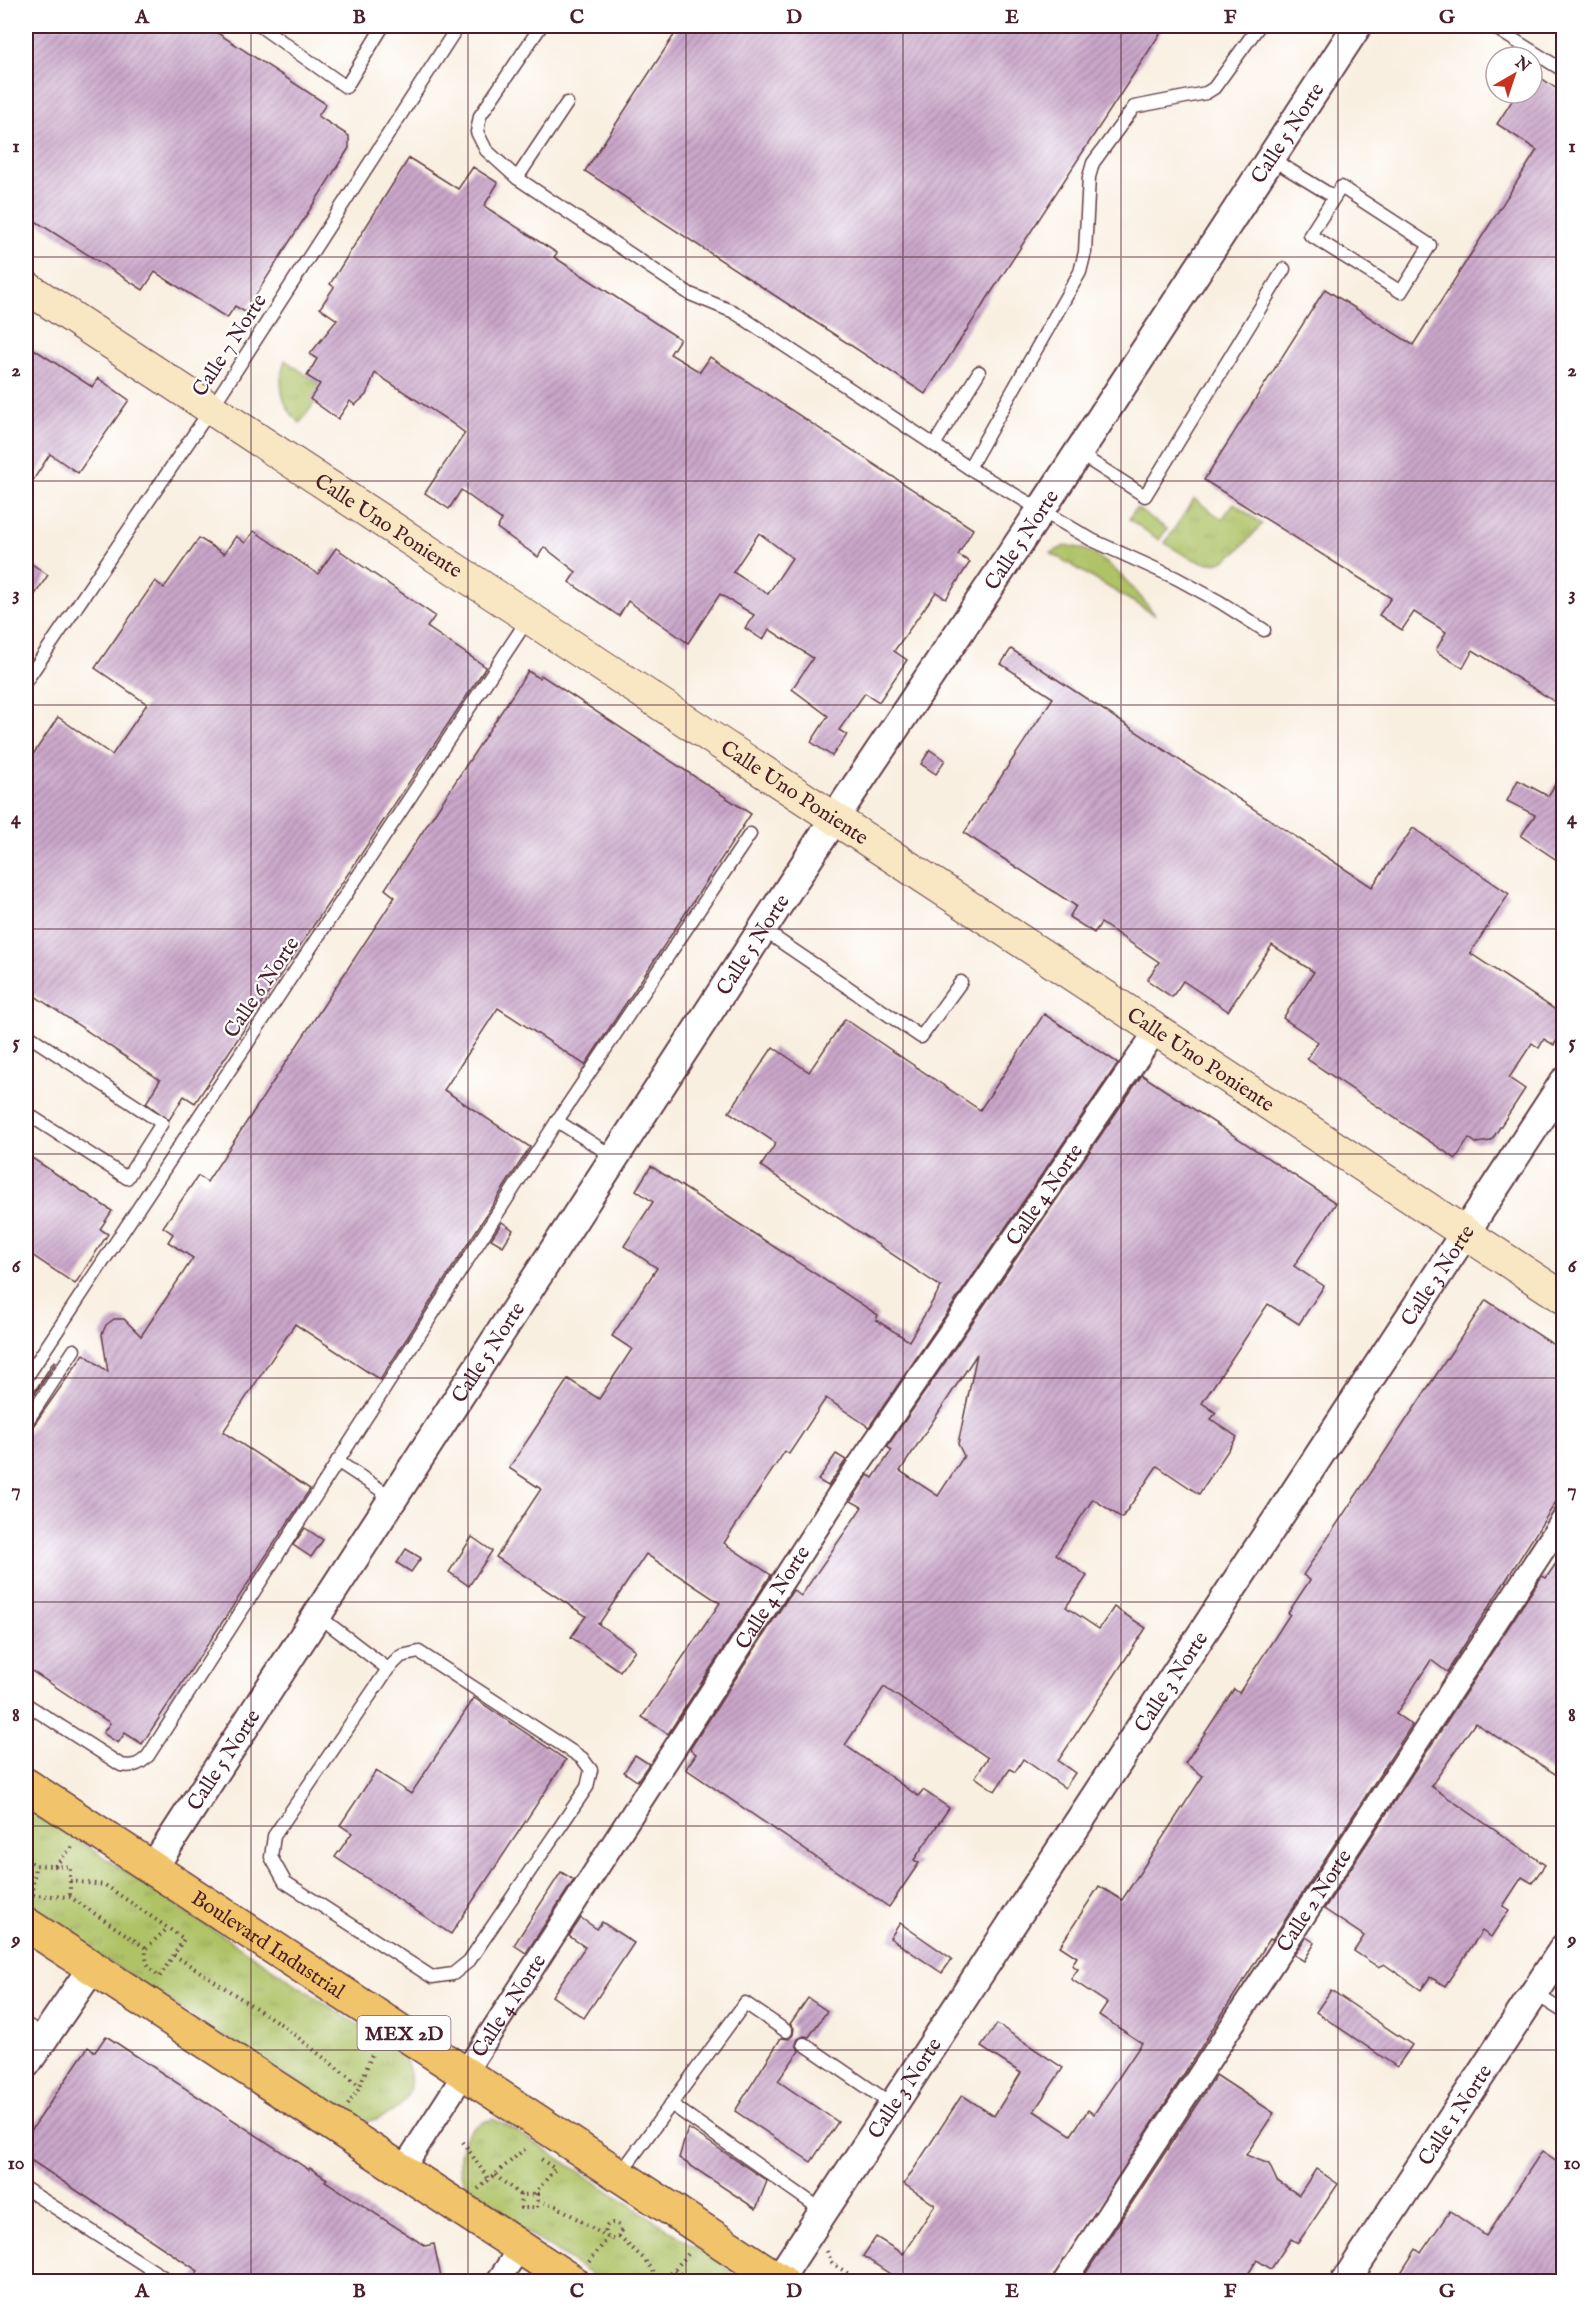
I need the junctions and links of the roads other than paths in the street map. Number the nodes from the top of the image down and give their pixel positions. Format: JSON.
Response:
{"nodes":[{"id":1,"x":260,"y":26,"type":"edge"},
{"id":2,"x":383,"y":26,"type":"edge"},
{"id":3,"x":456,"y":26,"type":"edge"},
{"id":4,"x":540,"y":26,"type":"edge"},
{"id":5,"x":1259,"y":26,"type":"edge"},
{"id":6,"x":1358,"y":26,"type":"edge"},
{"id":7,"x":1492,"y":26,"type":"edge"},
{"id":8,"x":1563,"y":71,"type":"edge"},
{"id":9,"x":567,"y":103,"type":"dead end"},
{"id":10,"x":1270,"y":158,"type":"junction"},
{"id":11,"x":517,"y":178,"type":"junction"},
{"id":12,"x":1334,"y":197,"type":"junction"},
{"id":13,"x":1284,"y":269,"type":"dead end"},
{"id":14,"x":26,"y":287,"type":"edge"},
{"id":15,"x":979,"y":372,"type":"dead end"},
{"id":16,"x":211,"y":409,"type":"junction"},
{"id":17,"x":934,"y":445,"type":"junction"},
{"id":18,"x":1078,"y":453,"type":"junction"},
{"id":19,"x":969,"y":468,"type":"junction"},
{"id":20,"x":1041,"y":510,"type":"junction"},
{"id":21,"x":529,"y":618,"type":"junction"},
{"id":22,"x":1264,"y":630,"type":"dead end"},
{"id":23,"x":26,"y":681,"type":"edge"},
{"id":24,"x":834,"y":819,"type":"junction"},
{"id":25,"x":750,"y":834,"type":"dead end"},
{"id":26,"x":762,"y":929,"type":"junction"},
{"id":27,"x":961,"y":982,"type":"dead end"},
{"id":28,"x":1156,"y":1031,"type":"junction"},
{"id":29,"x":26,"y":1034,"type":"edge"},
{"id":30,"x":1563,"y":1082,"type":"edge"},
{"id":31,"x":26,"y":1113,"type":"edge"},
{"id":32,"x":557,"y":1121,"type":"junction"},
{"id":33,"x":614,"y":1157,"type":"junction"},
{"id":34,"x":1464,"y":1233,"type":"junction"},
{"id":35,"x":1563,"y":1298,"type":"edge"},
{"id":36,"x":74,"y":1350,"type":"dead end"},
{"id":37,"x":26,"y":1378,"type":"edge"},
{"id":38,"x":26,"y":1423,"type":"edge"},
{"id":39,"x":337,"y":1461,"type":"junction"},
{"id":40,"x":393,"y":1498,"type":"junction"},
{"id":41,"x":1563,"y":1518,"type":"edge"},
{"id":42,"x":317,"y":1615,"type":"junction"},
{"id":43,"x":388,"y":1669,"type":"junction"},
{"id":44,"x":26,"y":1704,"type":"edge"},
{"id":45,"x":26,"y":1785,"type":"edge"},
{"id":46,"x":153,"y":1868,"type":"junction"},
{"id":47,"x":26,"y":1924,"type":"edge"},
{"id":48,"x":1563,"y":1948,"type":"edge"},
{"id":49,"x":92,"y":1968,"type":"junction"},
{"id":50,"x":1534,"y":1993,"type":"junction"},
{"id":51,"x":1563,"y":2012,"type":"edge"},
{"id":52,"x":35,"y":2030,"type":"edge"},
{"id":53,"x":786,"y":2031,"type":"dead end"},
{"id":54,"x":804,"y":2044,"type":"dead end"},
{"id":55,"x":26,"y":2064,"type":"edge"},
{"id":56,"x":466,"y":2073,"type":"junction"},
{"id":57,"x":671,"y":2104,"type":"junction"},
{"id":58,"x":892,"y":2105,"type":"junction"},
{"id":59,"x":402,"y":2170,"type":"junction"},
{"id":60,"x":620,"y":2175,"type":"junction"},
{"id":61,"x":26,"y":2189,"type":"edge"},
{"id":62,"x":823,"y":2211,"type":"junction"},
{"id":63,"x":520,"y":2248,"type":"junction"},
{"id":64,"x":780,"y":2281,"type":"edge"},
{"id":65,"x":171,"y":2282,"type":"edge"},
{"id":66,"x":498,"y":2282,"type":"edge"},
{"id":67,"x":573,"y":2282,"type":"edge"},
{"id":68,"x":1064,"y":2282,"type":"edge"},
{"id":69,"x":1345,"y":2282,"type":"edge"}],
"edges":[{"from":1,"to":2,"type":"lane"},
{"from":3,"to":16,"type":"lane","name":"Calle 7 Norte"},
{"from":4,"to":11,"type":"lane"},
{"from":5,"to":19,"type":"lane"},
{"from":6,"to":10,"type":"street","name":"Calle 5 Norte"},
{"from":7,"to":8,"type":"lane"},
{"from":9,"to":11,"type":"lane"},
{"from":10,"to":12,"type":"lane"},
{"from":10,"to":18,"type":"street","name":"Calle 5 Norte"},
{"from":11,"to":17,"type":"lane"},
{"from":12,"to":12,"type":"lane"},
{"from":13,"to":18,"type":"lane"},
{"from":14,"to":16,"type":"main road","name":"Calle Uno Poniente"},
{"from":15,"to":17,"type":"lane"},
{"from":16,"to":21,"type":"main road","name":"Calle Uno Poniente"},
{"from":16,"to":23,"type":"lane","name":"Calle 7 Norte"},
{"from":17,"to":19,"type":"lane"},
{"from":18,"to":20,"type":"street","name":"Calle 5 Norte"},
{"from":19,"to":20,"type":"lane"},
{"from":20,"to":22,"type":"lane"},
{"from":20,"to":24,"type":"street","name":"Calle 5 Norte"},
{"from":21,"to":24,"type":"main road","name":"Calle Uno Poniente"},
{"from":21,"to":37,"type":"lane","name":"Calle 6 Norte"},
{"from":24,"to":26,"type":"street","name":"Calle 5 Norte"},
{"from":24,"to":28,"type":"main road","name":"Calle Uno Poniente"},
{"from":25,"to":32,"type":"lane"},
{"from":26,"to":27,"type":"lane"},
{"from":26,"to":33,"type":"street","name":"Calle 5 Norte"},
{"from":28,"to":34,"type":"main road","name":"Calle Uno Poniente"},
{"from":28,"to":56,"type":"street","name":"Calle 4 Norte"},
{"from":29,"to":31,"type":"lane"},
{"from":30,"to":34,"type":"street","name":"Calle 3 Norte"},
{"from":32,"to":33,"type":"lane"},
{"from":32,"to":39,"type":"lane"},
{"from":33,"to":40,"type":"street","name":"Calle 5 Norte"},
{"from":34,"to":35,"type":"main road","name":"Calle Uno Poniente"},
{"from":34,"to":58,"type":"street","name":"Calle 3 Norte"},
{"from":36,"to":38,"type":"lane"},
{"from":39,"to":40,"type":"lane"},
{"from":39,"to":44,"type":"lane"},
{"from":40,"to":42,"type":"street","name":"Calle 5 Norte"},
{"from":41,"to":68,"type":"street","name":"Calle 2 Norte"},
{"from":42,"to":43,"type":"lane"},
{"from":42,"to":46,"type":"street","name":"Calle 5 Norte"},
{"from":43,"to":43,"type":"lane"},
{"from":45,"to":46,"type":"highway","name":"Boulevard Industrial","number":"MEX 2D"},
{"from":46,"to":56,"type":"highway","name":"Boulevard Industrial","number":"MEX 2D"},
{"from":47,"to":49,"type":"highway"},
{"from":48,"to":50,"type":"street","name":"Calle 1 Norte"},
{"from":49,"to":52,"type":"street"},
{"from":49,"to":59,"type":"highway"},
{"from":50,"to":51,"type":"lane"},
{"from":50,"to":69,"type":"street","name":"Calle 1 Norte"},
{"from":52,"to":55,"type":"street"},
{"from":53,"to":57,"type":"lane"},
{"from":54,"to":58,"type":"lane"},
{"from":56,"to":59,"type":"street","name":"Calle 4 Norte"},
{"from":56,"to":60,"type":"highway","name":"Boulevard Industrial","number":"MEX 2D"},
{"from":57,"to":60,"type":"lane"},
{"from":57,"to":62,"type":"lane"},
{"from":58,"to":62,"type":"street","name":"Calle 3 Norte"},
{"from":59,"to":63,"type":"highway"},
{"from":60,"to":64,"type":"highway","name":"Boulevard Industrial","number":"MEX 2D"},
{"from":61,"to":65,"type":"lane"},
{"from":62,"to":64,"type":"street","name":"Calle 3 Norte"},
{"from":63,"to":66,"type":"street"},
{"from":63,"to":67,"type":"highway"}]}
